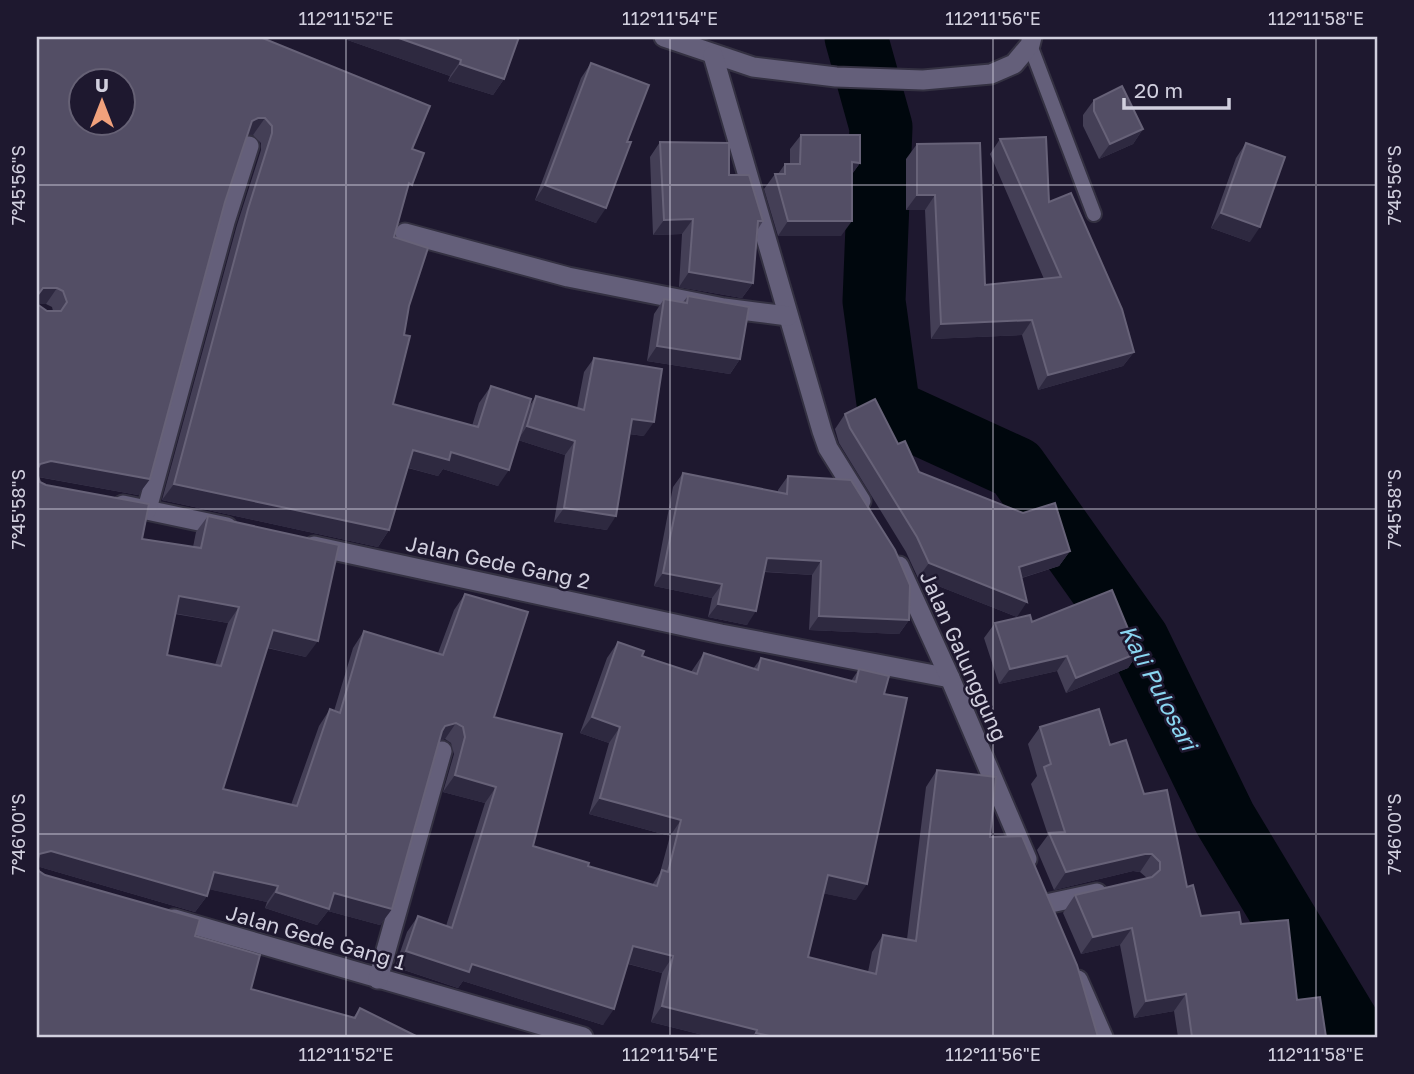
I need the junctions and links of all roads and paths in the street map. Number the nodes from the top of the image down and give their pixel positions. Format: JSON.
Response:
{"nodes":[{"id":1,"x":664,"y":37,"type":"edge"},
{"id":2,"x":1031,"y":41,"type":"edge"},
{"id":3,"x":713,"y":55,"type":"junction"},
{"id":4,"x":249,"y":146,"type":"edge"},
{"id":5,"x":1094,"y":214,"type":"dead end"},
{"id":6,"x":405,"y":233,"type":"dead end"},
{"id":7,"x":788,"y":316,"type":"junction"},
{"id":8,"x":111,"y":503,"type":"edge"},
{"id":9,"x":148,"y":509,"type":"junction"},
{"id":10,"x":869,"y":514,"type":"edge"},
{"id":11,"x":243,"y":530,"type":"edge"},
{"id":12,"x":298,"y":542,"type":"edge"},
{"id":13,"x":889,"y":547,"type":"edge"},
{"id":14,"x":950,"y":678,"type":"junction"},
{"id":15,"x":443,"y":751,"type":"edge"},
{"id":16,"x":1110,"y":889,"type":"edge"},
{"id":17,"x":155,"y":914,"type":"edge"},
{"id":18,"x":1072,"y":965,"type":"edge"},
{"id":19,"x":378,"y":979,"type":"junction"},
{"id":20,"x":583,"y":1037,"type":"edge"},
{"id":21,"x":1102,"y":1037,"type":"edge"}],
"edges":[{"from":1,"to":3,"type":"street"},
{"from":2,"to":3,"type":"street"},
{"from":2,"to":5,"type":"lane"},
{"from":3,"to":7,"type":"street"},
{"from":4,"to":9,"type":"street"},
{"from":6,"to":7,"type":"street"},
{"from":7,"to":10,"type":"street"},
{"from":8,"to":9,"type":"street"},
{"from":9,"to":11,"type":"street"},
{"from":12,"to":14,"type":"street","name":"Jalan Gede Gang 2"},
{"from":13,"to":14,"type":"street","name":"Jalan Galunggung"},
{"from":14,"to":16,"type":"street","name":"Jalan Galunggung"},
{"from":15,"to":19,"type":"street"},
{"from":17,"to":19,"type":"street","name":"Jalan Gede Gang 1"},
{"from":18,"to":21,"type":"street"},
{"from":19,"to":20,"type":"street","name":"Jalan Gede Gang 1"}]}
